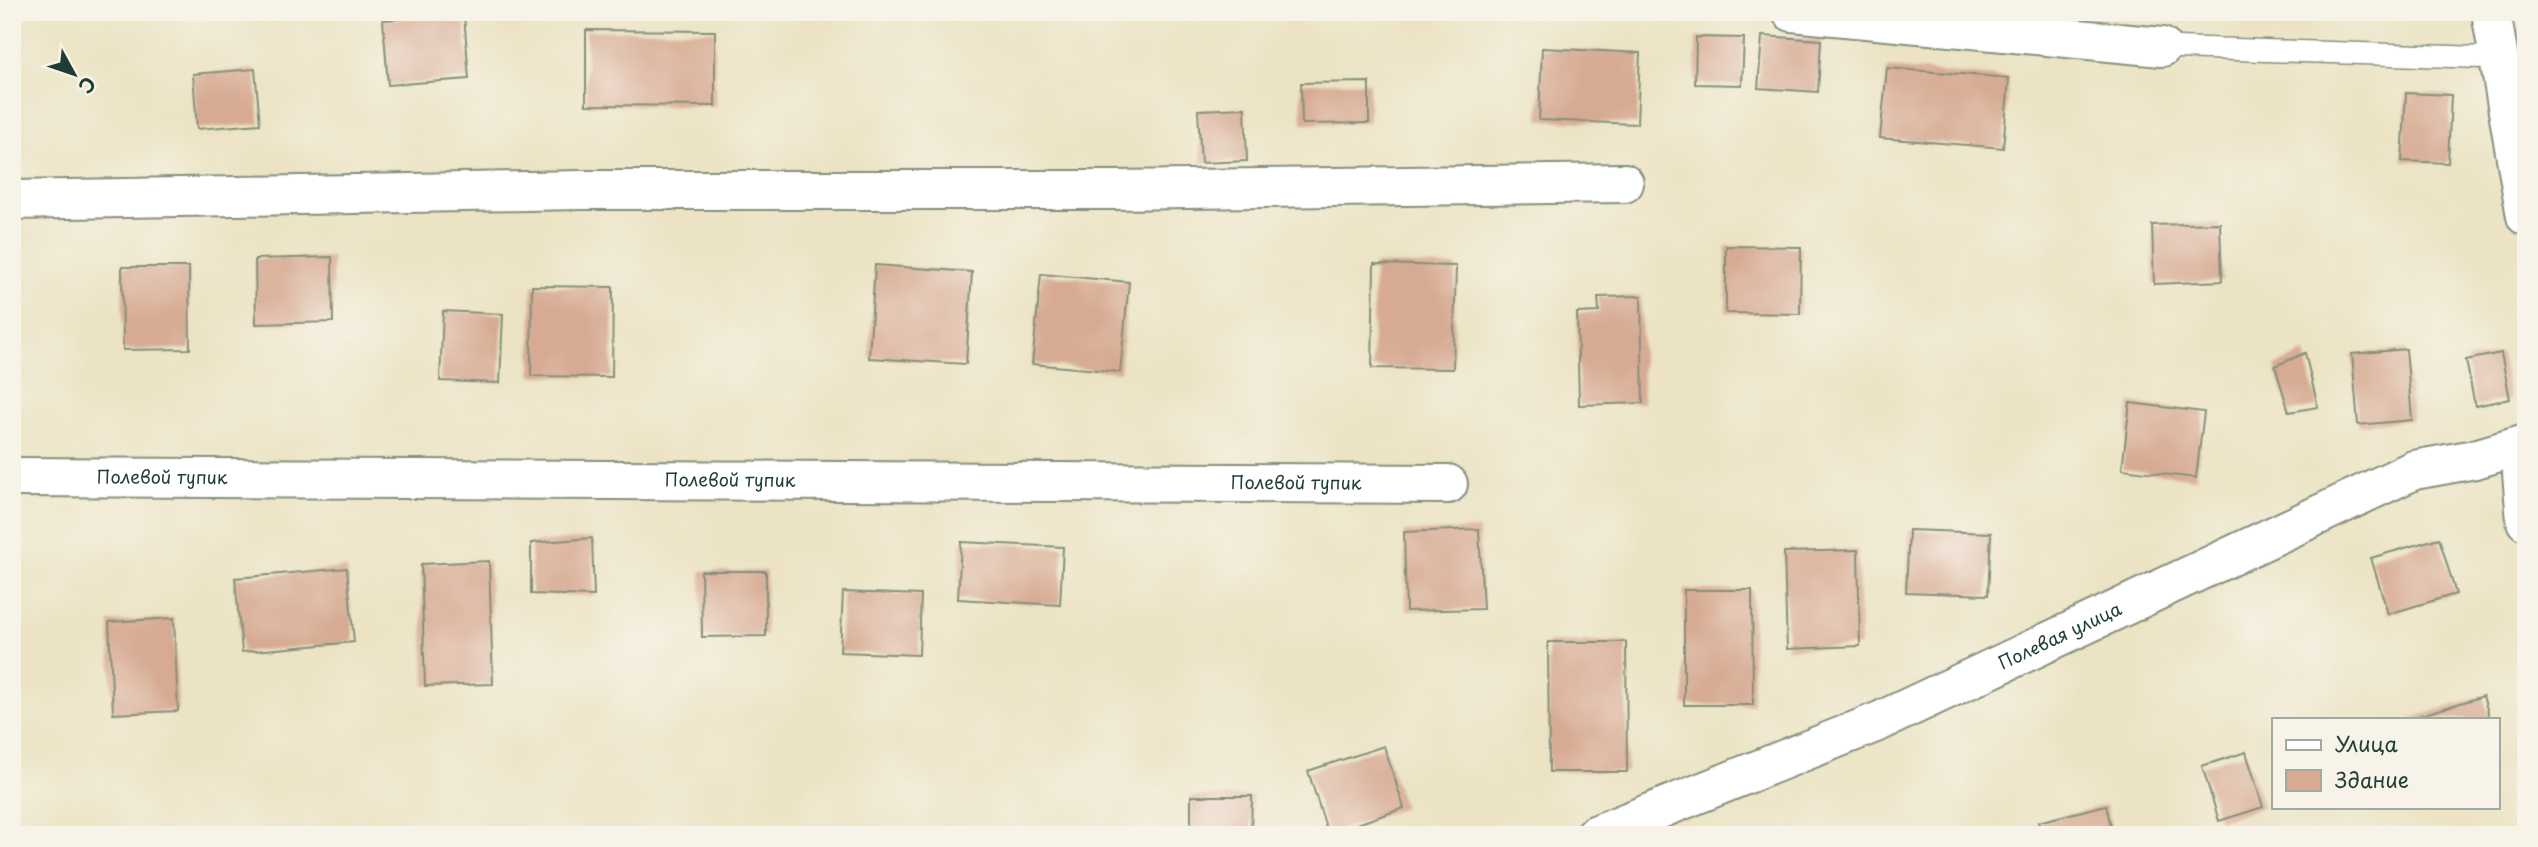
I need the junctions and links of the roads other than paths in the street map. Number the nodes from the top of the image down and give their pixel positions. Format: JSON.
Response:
{"nodes":[{"id":1,"x":1792,"y":12,"type":"edge"},
{"id":2,"x":2491,"y":12,"type":"edge"},
{"id":3,"x":2162,"y":47,"type":"joint"},
{"id":4,"x":2497,"y":58,"type":"junction"},
{"id":5,"x":1624,"y":183,"type":"dead end"},
{"id":6,"x":12,"y":200,"type":"edge"},
{"id":7,"x":2526,"y":216,"type":"edge"},
{"id":8,"x":2526,"y":444,"type":"edge"},
{"id":9,"x":2526,"y":459,"type":"edge"},
{"id":10,"x":12,"y":477,"type":"edge"},
{"id":11,"x":1448,"y":484,"type":"dead end"},
{"id":12,"x":2526,"y":521,"type":"edge"},
{"id":13,"x":1595,"y":835,"type":"edge"}],
"edges":[{"from":1,"to":3,"type":"street"},
{"from":2,"to":4,"type":"street"},
{"from":3,"to":4,"type":"lane"},
{"from":4,"to":7,"type":"street"},
{"from":5,"to":6,"type":"street"},
{"from":8,"to":13,"type":"street","name":"Полевая улица"},
{"from":9,"to":12,"type":"street"},
{"from":10,"to":11,"type":"street","name":"Полевой тупик"}]}
